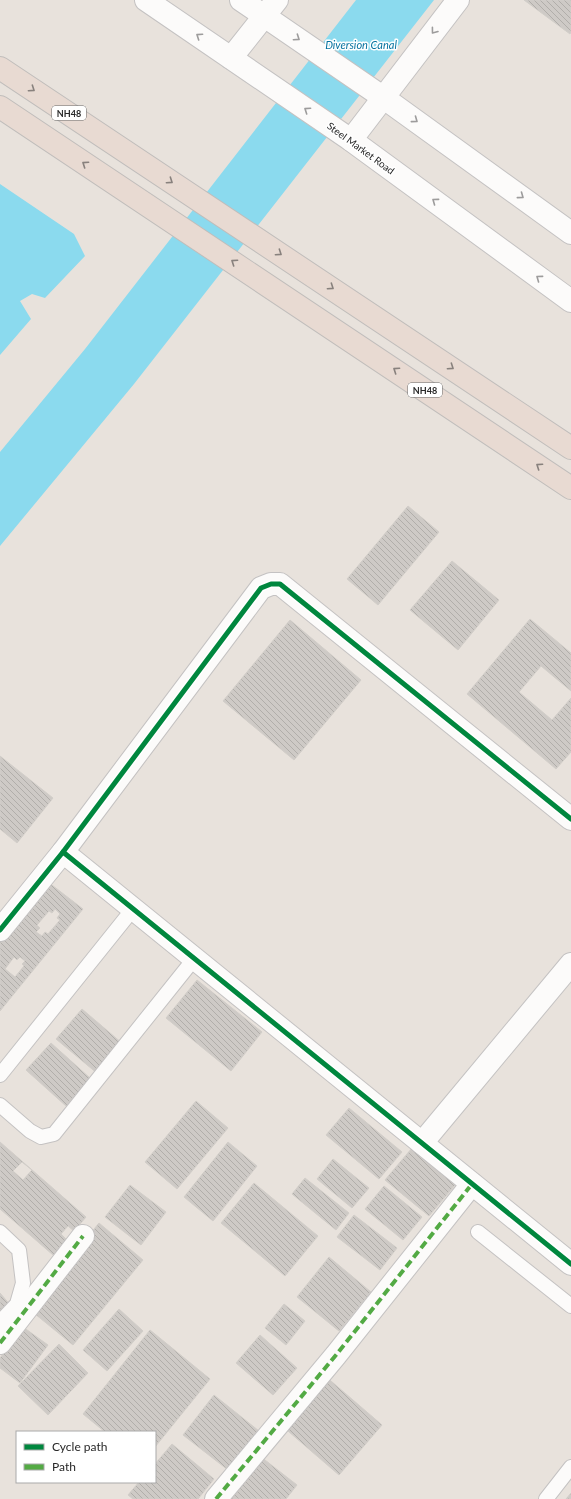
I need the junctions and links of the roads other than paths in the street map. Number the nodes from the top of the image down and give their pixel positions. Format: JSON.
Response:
{"nodes":[{"id":1,"x":146,"y":0,"type":"edge"},
{"id":2,"x":241,"y":0,"type":"edge"},
{"id":3,"x":458,"y":0,"type":"edge"},
{"id":4,"x":271,"y":8,"type":"edge"},
{"id":5,"x":231,"y":58,"type":"junction"},
{"id":6,"x":0,"y":68,"type":"edge"},
{"id":7,"x":384,"y":98,"type":"junction"},
{"id":8,"x":0,"y":107,"type":"edge"},
{"id":9,"x":351,"y":140,"type":"junction"},
{"id":10,"x":571,"y":233,"type":"edge"},
{"id":11,"x":571,"y":301,"type":"edge"},
{"id":12,"x":571,"y":448,"type":"edge"},
{"id":13,"x":571,"y":488,"type":"edge"},
{"id":14,"x":571,"y":819,"type":"edge"},
{"id":15,"x":63,"y":852,"type":"junction"},
{"id":16,"x":132,"y":909,"type":"junction"},
{"id":17,"x":0,"y":930,"type":"edge"},
{"id":18,"x":194,"y":959,"type":"junction"},
{"id":19,"x":571,"y":964,"type":"edge"},
{"id":20,"x":0,"y":1075,"type":"edge"},
{"id":21,"x":0,"y":1105,"type":"edge"},
{"id":22,"x":422,"y":1144,"type":"junction"},
{"id":23,"x":472,"y":1184,"type":"junction"},
{"id":24,"x":0,"y":1232,"type":"edge"},
{"id":25,"x":478,"y":1232,"type":"dead end"},
{"id":26,"x":83,"y":1236,"type":"dead end"},
{"id":27,"x":571,"y":1264,"type":"edge"},
{"id":28,"x":571,"y":1306,"type":"edge"},
{"id":29,"x":0,"y":1322,"type":"edge"},
{"id":30,"x":0,"y":1343,"type":"edge"},
{"id":31,"x":571,"y":1467,"type":"edge"},
{"id":32,"x":216,"y":1499,"type":"edge"},
{"id":33,"x":546,"y":1499,"type":"edge"}],
"edges":[{"from":5,"to":1,"type":"street","name":"Steel Market Road","one_way":true},
{"from":2,"to":4,"type":"street"},
{"from":3,"to":7,"type":"street","one_way":true},
{"from":4,"to":5,"type":"street"},
{"from":4,"to":7,"type":"street","one_way":true},
{"from":9,"to":5,"type":"street","name":"Steel Market Road","one_way":true},
{"from":6,"to":12,"type":"highway","number":"NH48","one_way":true},
{"from":7,"to":9,"type":"street"},
{"from":7,"to":10,"type":"street","one_way":true},
{"from":13,"to":8,"type":"highway","number":"NH48","one_way":true},
{"from":11,"to":9,"type":"street","name":"Steel Market Road","one_way":true},
{"from":14,"to":15,"type":"street"},
{"from":15,"to":16,"type":"street"},
{"from":15,"to":17,"type":"street"},
{"from":16,"to":18,"type":"street"},
{"from":16,"to":20,"type":"lane"},
{"from":18,"to":21,"type":"lane"},
{"from":18,"to":22,"type":"street"},
{"from":19,"to":22,"type":"street"},
{"from":22,"to":23,"type":"street"},
{"from":23,"to":27,"type":"street"},
{"from":23,"to":32,"type":"street"},
{"from":24,"to":29,"type":"lane"},
{"from":25,"to":28,"type":"lane"},
{"from":26,"to":30,"type":"street"},
{"from":31,"to":33,"type":"lane"}]}
